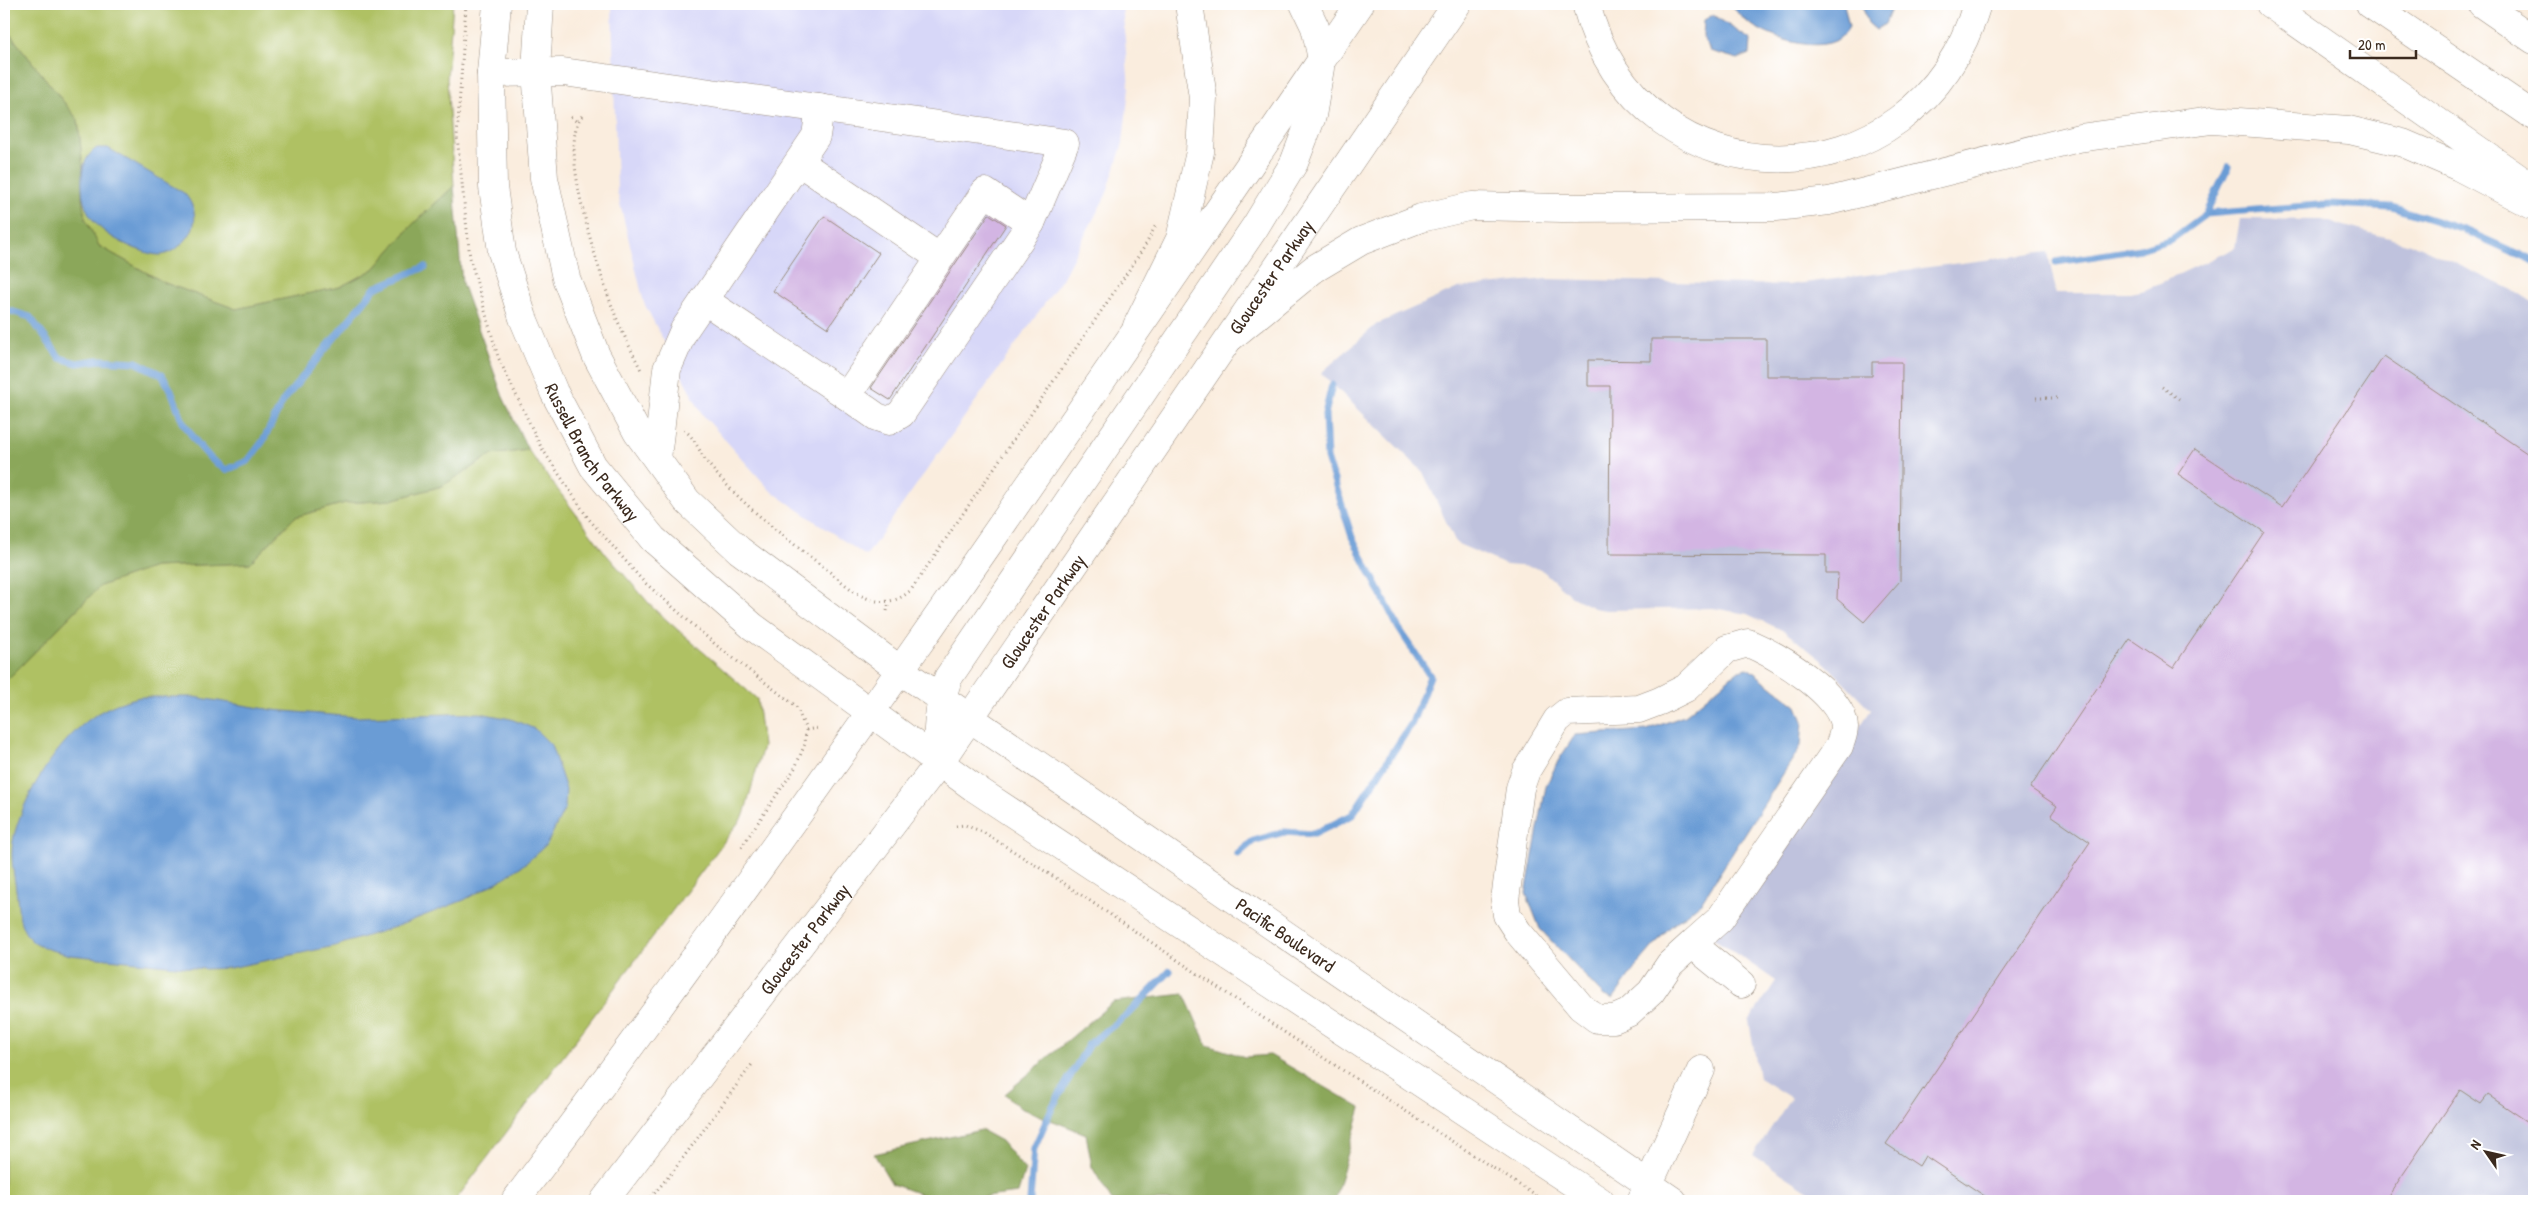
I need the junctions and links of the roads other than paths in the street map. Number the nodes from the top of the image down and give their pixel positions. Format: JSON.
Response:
{"nodes":[{"id":1,"x":496,"y":4,"type":"edge"},
{"id":2,"x":540,"y":4,"type":"edge"},
{"id":3,"x":1188,"y":4,"type":"edge"},
{"id":4,"x":1304,"y":4,"type":"edge"},
{"id":5,"x":1360,"y":4,"type":"edge"},
{"id":6,"x":1457,"y":4,"type":"edge"},
{"id":7,"x":1586,"y":4,"type":"edge"},
{"id":8,"x":1977,"y":4,"type":"edge"},
{"id":9,"x":2270,"y":4,"type":"edge"},
{"id":10,"x":2370,"y":4,"type":"edge"},
{"id":11,"x":2482,"y":4,"type":"edge"},
{"id":12,"x":2534,"y":40,"type":"edge"},
{"id":13,"x":1322,"y":59,"type":"junction"},
{"id":14,"x":536,"y":71,"type":"junction"},
{"id":15,"x":492,"y":73,"type":"junction"},
{"id":16,"x":820,"y":108,"type":"junction"},
{"id":17,"x":2534,"y":116,"type":"edge"},
{"id":18,"x":799,"y":162,"type":"junction"},
{"id":19,"x":2534,"y":189,"type":"edge"},
{"id":20,"x":2534,"y":206,"type":"edge"},
{"id":21,"x":1030,"y":223,"type":"junction"},
{"id":22,"x":940,"y":258,"type":"junction"},
{"id":23,"x":704,"y":300,"type":"junction"},
{"id":24,"x":1137,"y":326,"type":"junction"},
{"id":25,"x":1231,"y":338,"type":"junction"},
{"id":26,"x":847,"y":396,"type":"junction"},
{"id":27,"x":657,"y":459,"type":"junction"},
{"id":28,"x":900,"y":670,"type":"junction"},
{"id":29,"x":942,"y":697,"type":"junction"},
{"id":30,"x":869,"y":713,"type":"junction"},
{"id":31,"x":969,"y":717,"type":"junction"},
{"id":32,"x":939,"y":763,"type":"junction"},
{"id":33,"x":1692,"y":944,"type":"junction"},
{"id":34,"x":1740,"y":984,"type":"dead end"},
{"id":35,"x":1701,"y":1070,"type":"dead end"},
{"id":36,"x":1645,"y":1193,"type":"edge"},
{"id":37,"x":515,"y":1201,"type":"edge"},
{"id":38,"x":604,"y":1201,"type":"edge"},
{"id":39,"x":1600,"y":1201,"type":"edge"},
{"id":40,"x":1673,"y":1201,"type":"edge"}],
"edges":[{"from":1,"to":15,"type":"main road","name":"Russell Branch Parkway"},
{"from":2,"to":14,"type":"main road"},
{"from":3,"to":24,"type":"main road"},
{"from":4,"to":13,"type":"main road"},
{"from":5,"to":13,"type":"main road"},
{"from":6,"to":25,"type":"main road","name":"Gloucester Parkway"},
{"from":7,"to":8,"type":"main road"},
{"from":9,"to":19,"type":"main road"},
{"from":10,"to":17,"type":"main road"},
{"from":11,"to":12,"type":"main road"},
{"from":13,"to":24,"type":"main road"},
{"from":13,"to":29,"type":"main road"},
{"from":14,"to":15,"type":"main road"},
{"from":14,"to":16,"type":"main road"},
{"from":14,"to":27,"type":"main road"},
{"from":15,"to":30,"type":"main road","name":"Russell Branch Parkway"},
{"from":16,"to":18,"type":"main road"},
{"from":16,"to":21,"type":"main road"},
{"from":18,"to":22,"type":"main road"},
{"from":18,"to":23,"type":"main road"},
{"from":20,"to":25,"type":"main road"},
{"from":21,"to":22,"type":"main road"},
{"from":21,"to":26,"type":"main road"},
{"from":22,"to":26,"type":"main road"},
{"from":23,"to":26,"type":"main road"},
{"from":23,"to":27,"type":"main road"},
{"from":24,"to":28,"type":"main road"},
{"from":25,"to":31,"type":"main road","name":"Gloucester Parkway"},
{"from":27,"to":28,"type":"main road"},
{"from":28,"to":29,"type":"main road","name":"Pacific Boulevard"},
{"from":28,"to":30,"type":"main road"},
{"from":29,"to":31,"type":"main road","name":"Pacific Boulevard"},
{"from":29,"to":32,"type":"main road"},
{"from":30,"to":32,"type":"main road","name":"Russell Branch Parkway"},
{"from":30,"to":37,"type":"main road"},
{"from":31,"to":32,"type":"main road","name":"Gloucester Parkway"},
{"from":31,"to":36,"type":"main road","name":"Pacific Boulevard"},
{"from":32,"to":38,"type":"main road","name":"Gloucester Parkway"},
{"from":32,"to":39,"type":"main road"},
{"from":33,"to":33,"type":"main road"},
{"from":33,"to":34,"type":"main road"},
{"from":35,"to":36,"type":"main road"},
{"from":36,"to":40,"type":"main road","name":"Pacific Boulevard"}]}
